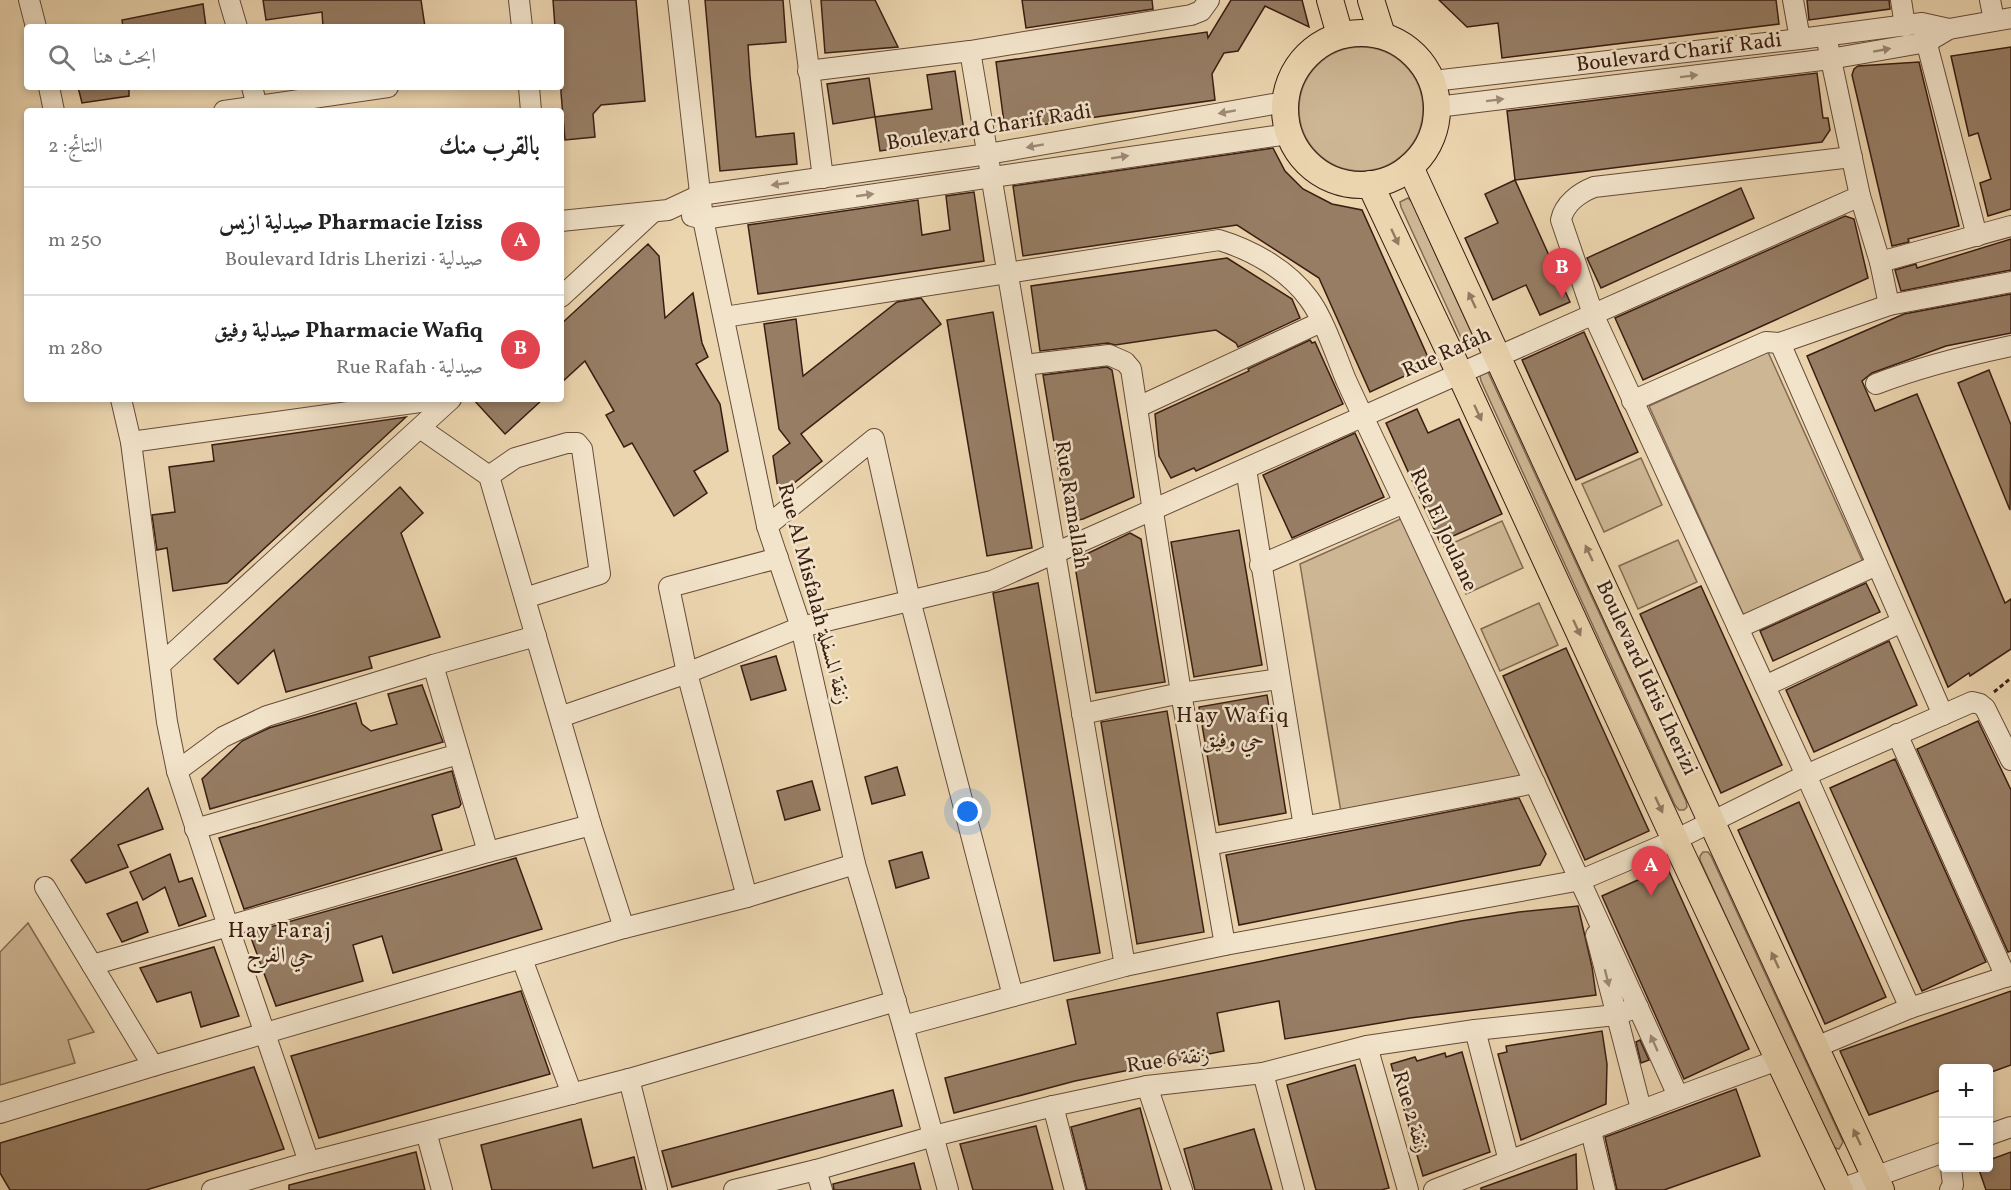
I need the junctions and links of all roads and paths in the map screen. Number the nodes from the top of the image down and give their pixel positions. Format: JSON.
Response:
{"nodes":[{"id":1,"x":229,"y":0,"type":"edge"},
{"id":2,"x":519,"y":0,"type":"edge"},
{"id":3,"x":678,"y":0,"type":"edge"},
{"id":4,"x":801,"y":0,"type":"edge"},
{"id":5,"x":1209,"y":0,"type":"edge"},
{"id":6,"x":1330,"y":0,"type":"edge"},
{"id":7,"x":1371,"y":0,"type":"edge"},
{"id":8,"x":1793,"y":0,"type":"edge"},
{"id":9,"x":1901,"y":0,"type":"edge"},
{"id":10,"x":1990,"y":0,"type":"edge"},
{"id":11,"x":36,"y":1,"type":"edge"},
{"id":12,"x":2002,"y":19,"type":"edge"},
{"id":13,"x":36,"y":24,"type":"edge"},
{"id":14,"x":236,"y":24,"type":"edge"},
{"id":15,"x":522,"y":24,"type":"edge"},
{"id":16,"x":1918,"y":30,"type":"junction"},
{"id":17,"x":1340,"y":35,"type":"junction"},
{"id":18,"x":1382,"y":35,"type":"junction"},
{"id":19,"x":1826,"y":36,"type":"junction"},
{"id":20,"x":1800,"y":39,"type":"junction"},
{"id":21,"x":970,"y":51,"type":"junction"},
{"id":22,"x":1830,"y":58,"type":"junction"},
{"id":23,"x":808,"y":71,"type":"junction"},
{"id":24,"x":1432,"y":81,"type":"junction"},
{"id":25,"x":50,"y":90,"type":"edge"},
{"id":26,"x":344,"y":90,"type":"edge"},
{"id":27,"x":529,"y":90,"type":"edge"},
{"id":28,"x":255,"y":96,"type":"edge"},
{"id":29,"x":1285,"y":102,"type":"junction"},
{"id":30,"x":1437,"y":107,"type":"junction"},
{"id":31,"x":53,"y":108,"type":"edge"},
{"id":32,"x":230,"y":108,"type":"edge"},
{"id":33,"x":531,"y":108,"type":"edge"},
{"id":34,"x":1289,"y":134,"type":"junction"},
{"id":35,"x":988,"y":154,"type":"junction"},
{"id":36,"x":1852,"y":158,"type":"junction"},
{"id":37,"x":1410,"y":167,"type":"junction"},
{"id":38,"x":992,"y":177,"type":"junction"},
{"id":39,"x":823,"y":178,"type":"junction"},
{"id":40,"x":1370,"y":184,"type":"junction"},
{"id":41,"x":700,"y":195,"type":"junction"},
{"id":42,"x":1860,"y":196,"type":"junction"},
{"id":43,"x":660,"y":211,"type":"junction"},
{"id":44,"x":703,"y":219,"type":"junction"},
{"id":45,"x":564,"y":222,"type":"edge"},
{"id":46,"x":2011,"y":226,"type":"edge"},
{"id":47,"x":1977,"y":236,"type":"junction"},
{"id":48,"x":1880,"y":262,"type":"junction"},
{"id":49,"x":1008,"y":271,"type":"junction"},
{"id":50,"x":2011,"y":282,"type":"edge"},
{"id":51,"x":564,"y":294,"type":"edge"},
{"id":52,"x":1889,"y":305,"type":"junction"},
{"id":53,"x":1593,"y":314,"type":"junction"},
{"id":54,"x":724,"y":317,"type":"junction"},
{"id":55,"x":1321,"y":322,"type":"junction"},
{"id":56,"x":1780,"y":343,"type":"junction"},
{"id":57,"x":2011,"y":346,"type":"edge"},
{"id":58,"x":1498,"y":356,"type":"junction"},
{"id":59,"x":1024,"y":365,"type":"junction"},
{"id":60,"x":1460,"y":374,"type":"junction"},
{"id":61,"x":1876,"y":384,"type":"dead end"},
{"id":62,"x":1632,"y":401,"type":"junction"},
{"id":63,"x":123,"y":402,"type":"edge"},
{"id":64,"x":420,"y":402,"type":"edge"},
{"id":65,"x":448,"y":402,"type":"edge"},
{"id":66,"x":1138,"y":407,"type":"junction"},
{"id":67,"x":1363,"y":417,"type":"junction"},
{"id":68,"x":420,"y":428,"type":"junction"},
{"id":69,"x":131,"y":442,"type":"junction"},
{"id":70,"x":1246,"y":469,"type":"junction"},
{"id":71,"x":489,"y":476,"type":"junction"},
{"id":72,"x":1404,"y":503,"type":"junction"},
{"id":73,"x":1154,"y":510,"type":"junction"},
{"id":74,"x":766,"y":526,"type":"junction"},
{"id":75,"x":1054,"y":554,"type":"junction"},
{"id":76,"x":778,"y":558,"type":"junction"},
{"id":77,"x":1260,"y":565,"type":"junction"},
{"id":78,"x":1877,"y":565,"type":"junction"},
{"id":79,"x":525,"y":598,"type":"junction"},
{"id":80,"x":910,"y":600,"type":"junction"},
{"id":81,"x":1902,"y":622,"type":"junction"},
{"id":82,"x":801,"y":627,"type":"junction"},
{"id":83,"x":1738,"y":628,"type":"junction"},
{"id":84,"x":536,"y":636,"type":"junction"},
{"id":85,"x":160,"y":665,"type":"junction"},
{"id":86,"x":433,"y":665,"type":"junction"},
{"id":87,"x":687,"y":673,"type":"junction"},
{"id":88,"x":1279,"y":679,"type":"junction"},
{"id":89,"x":1765,"y":686,"type":"junction"},
{"id":90,"x":1180,"y":693,"type":"junction"},
{"id":91,"x":1082,"y":714,"type":"junction"},
{"id":92,"x":1943,"y":715,"type":"junction"},
{"id":93,"x":560,"y":717,"type":"junction"},
{"id":94,"x":1897,"y":734,"type":"junction"},
{"id":95,"x":459,"y":754,"type":"junction"},
{"id":96,"x":2011,"y":760,"type":"edge"},
{"id":97,"x":177,"y":771,"type":"junction"},
{"id":98,"x":1806,"y":775,"type":"junction"},
{"id":99,"x":1535,"y":783,"type":"junction"},
{"id":100,"x":1712,"y":822,"type":"junction"},
{"id":101,"x":591,"y":825,"type":"junction"},
{"id":102,"x":1304,"y":827,"type":"junction"},
{"id":103,"x":195,"y":829,"type":"junction"},
{"id":104,"x":1675,"y":840,"type":"junction"},
{"id":105,"x":1208,"y":845,"type":"junction"},
{"id":106,"x":488,"y":852,"type":"junction"},
{"id":107,"x":855,"y":864,"type":"junction"},
{"id":108,"x":1581,"y":880,"type":"junction"},
{"id":109,"x":45,"y":887,"type":"dead end"},
{"id":110,"x":747,"y":897,"type":"junction"},
{"id":111,"x":228,"y":926,"type":"junction"},
{"id":112,"x":624,"y":928,"type":"junction"},
{"id":113,"x":1225,"y":945,"type":"junction"},
{"id":114,"x":522,"y":959,"type":"junction"},
{"id":115,"x":92,"y":965,"type":"junction"},
{"id":116,"x":1125,"y":966,"type":"junction"},
{"id":117,"x":2009,"y":976,"type":"edge"},
{"id":118,"x":1013,"y":996,"type":"junction"},
{"id":119,"x":896,"y":1001,"type":"junction"},
{"id":120,"x":1638,"y":1007,"type":"junction"},
{"id":121,"x":1910,"y":1008,"type":"junction"},
{"id":122,"x":1616,"y":1015,"type":"junction"},
{"id":123,"x":903,"y":1026,"type":"junction"},
{"id":124,"x":1475,"y":1030,"type":"junction"},
{"id":125,"x":264,"y":1034,"type":"junction"},
{"id":126,"x":1367,"y":1046,"type":"junction"},
{"id":127,"x":1816,"y":1047,"type":"junction"},
{"id":128,"x":1778,"y":1060,"type":"junction"},
{"id":129,"x":153,"y":1066,"type":"junction"},
{"id":130,"x":1263,"y":1073,"type":"junction"},
{"id":131,"x":629,"y":1079,"type":"junction"},
{"id":132,"x":1147,"y":1086,"type":"junction"},
{"id":133,"x":572,"y":1094,"type":"junction"},
{"id":134,"x":1678,"y":1096,"type":"junction"},
{"id":135,"x":1053,"y":1106,"type":"junction"},
{"id":136,"x":1641,"y":1109,"type":"junction"},
{"id":137,"x":0,"y":1113,"type":"edge"},
{"id":138,"x":2011,"y":1127,"type":"edge"},
{"id":139,"x":1591,"y":1131,"type":"junction"},
{"id":140,"x":426,"y":1132,"type":"junction"},
{"id":141,"x":1993,"y":1134,"type":"edge"},
{"id":142,"x":934,"y":1136,"type":"junction"},
{"id":143,"x":1939,"y":1154,"type":"edge"},
{"id":144,"x":1509,"y":1161,"type":"junction"},
{"id":145,"x":309,"y":1162,"type":"junction"},
{"id":146,"x":816,"y":1170,"type":"junction"},
{"id":147,"x":1952,"y":1172,"type":"edge"},
{"id":148,"x":1878,"y":1183,"type":"edge"},
{"id":149,"x":212,"y":1190,"type":"edge"},
{"id":150,"x":442,"y":1190,"type":"edge"},
{"id":151,"x":657,"y":1190,"type":"edge"},
{"id":152,"x":734,"y":1190,"type":"edge"},
{"id":153,"x":822,"y":1190,"type":"edge"},
{"id":154,"x":948,"y":1190,"type":"edge"},
{"id":155,"x":1075,"y":1190,"type":"edge"},
{"id":156,"x":1182,"y":1190,"type":"edge"},
{"id":157,"x":1294,"y":1190,"type":"edge"},
{"id":158,"x":1408,"y":1190,"type":"edge"},
{"id":159,"x":1434,"y":1190,"type":"edge"},
{"id":160,"x":1605,"y":1190,"type":"edge"},
{"id":161,"x":1839,"y":1190,"type":"edge"},
{"id":162,"x":1950,"y":1190,"type":"edge"}],
"edges":[{"from":1,"to":14,"type":"street"},
{"from":2,"to":15,"type":"street"},
{"from":3,"to":41,"type":"street","name":"Rue Al Misfalah زنقة المسفلة"},
{"from":4,"to":23,"type":"street"},
{"from":5,"to":21,"type":"street"},
{"from":6,"to":17,"type":"main road"},
{"from":7,"to":18,"type":"main road"},
{"from":8,"to":20,"type":"street"},
{"from":9,"to":16,"type":"street"},
{"from":10,"to":12,"type":"street"},
{"from":11,"to":13,"type":"street"},
{"from":12,"to":16,"type":"street"},
{"from":16,"to":19,"type":"street","name":"Boulevard Charif Radi"},
{"from":22,"to":16,"type":"street","name":"Boulevard Charif Radi","one_way":true},
{"from":16,"to":47,"type":"street"},
{"from":17,"to":18,"type":"main road"},
{"from":17,"to":29,"type":"main road"},
{"from":18,"to":24,"type":"main road"},
{"from":19,"to":20,"type":"street","name":"Boulevard Charif Radi"},
{"from":19,"to":22,"type":"street"},
{"from":20,"to":24,"type":"street","name":"Boulevard Charif Radi"},
{"from":21,"to":23,"type":"street"},
{"from":21,"to":35,"type":"street","name":"Rue Ramallah"},
{"from":30,"to":22,"type":"street","name":"Boulevard Charif Radi","one_way":true},
{"from":22,"to":36,"type":"street"},
{"from":23,"to":39,"type":"street"},
{"from":24,"to":30,"type":"main road"},
{"from":25,"to":31,"type":"street"},
{"from":26,"to":28,"type":"street"},
{"from":27,"to":33,"type":"street"},
{"from":28,"to":32,"type":"street"},
{"from":29,"to":34,"type":"main road"},
{"from":29,"to":35,"type":"street","name":"Boulevard Charif Radi","one_way":true},
{"from":30,"to":37,"type":"main road"},
{"from":38,"to":34,"type":"street","one_way":true},
{"from":34,"to":40,"type":"main road"},
{"from":35,"to":38,"type":"street","name":"Rue Ramallah"},
{"from":35,"to":39,"type":"street","name":"Boulevard Charif Radi"},
{"from":36,"to":42,"type":"street"},
{"from":36,"to":53,"type":"street"},
{"from":37,"to":40,"type":"main road"},
{"from":58,"to":37,"type":"main road","name":"Boulevard Idris Lherizi","one_way":true},
{"from":44,"to":38,"type":"street","one_way":true},
{"from":38,"to":49,"type":"street","name":"Rue Ramallah"},
{"from":39,"to":41,"type":"street","name":"Boulevard Charif Radi","one_way":true},
{"from":40,"to":60,"type":"main road","name":"Boulevard Idris Lherizi","one_way":true},
{"from":41,"to":43,"type":"street","name":"Boulevard Charif Radi"},
{"from":41,"to":44,"type":"street","name":"Rue Al Misfalah زنقة المسفلة"},
{"from":42,"to":48,"type":"street"},
{"from":42,"to":53,"type":"street","name":"Rue Rafah"},
{"from":43,"to":44,"type":"street"},
{"from":43,"to":45,"type":"street"},
{"from":43,"to":51,"type":"street"},
{"from":44,"to":54,"type":"street","name":"Rue Al Misfalah زنقة المسفلة"},
{"from":46,"to":47,"type":"street"},
{"from":47,"to":48,"type":"street"},
{"from":48,"to":52,"type":"street"},
{"from":49,"to":54,"type":"street"},
{"from":49,"to":55,"type":"street","name":"Rue El Joulane"},
{"from":49,"to":59,"type":"street","name":"Rue Ramallah"},
{"from":50,"to":52,"type":"street"},
{"from":52,"to":56,"type":"street"},
{"from":53,"to":58,"type":"street","name":"Rue Rafah"},
{"from":53,"to":62,"type":"street"},
{"from":54,"to":74,"type":"street","name":"Rue Al Misfalah زنقة المسفلة"},
{"from":55,"to":66,"type":"street"},
{"from":55,"to":67,"type":"street","name":"Rue El Joulane"},
{"from":56,"to":62,"type":"street"},
{"from":56,"to":78,"type":"street"},
{"from":57,"to":61,"type":"street"},
{"from":58,"to":60,"type":"street","name":"Rue Rafah"},
{"from":100,"to":58,"type":"main road","name":"Boulevard Idris Lherizi","one_way":true},
{"from":59,"to":66,"type":"street"},
{"from":59,"to":75,"type":"street","name":"Rue Ramallah"},
{"from":60,"to":67,"type":"street","name":"Rue Rafah"},
{"from":60,"to":104,"type":"main road","name":"Boulevard Idris Lherizi","one_way":true},
{"from":62,"to":83,"type":"street"},
{"from":63,"to":69,"type":"street"},
{"from":64,"to":69,"type":"street"},
{"from":65,"to":68,"type":"street"},
{"from":66,"to":73,"type":"street"},
{"from":67,"to":70,"type":"street","name":"Rue Rafah"},
{"from":67,"to":72,"type":"street","name":"Rue El Joulane"},
{"from":68,"to":71,"type":"street"},
{"from":68,"to":85,"type":"street"},
{"from":69,"to":85,"type":"street"},
{"from":70,"to":73,"type":"street","name":"Rue Rafah"},
{"from":70,"to":77,"type":"street"},
{"from":71,"to":79,"type":"street"},
{"from":71,"to":79,"type":"street"},
{"from":72,"to":77,"type":"street"},
{"from":72,"to":99,"type":"street","name":"Rue El Joulane"},
{"from":73,"to":75,"type":"street","name":"Rue Rafah"},
{"from":73,"to":90,"type":"street"},
{"from":74,"to":76,"type":"street","name":"Rue Al Misfalah زنقة المسفلة"},
{"from":74,"to":80,"type":"street"},
{"from":75,"to":80,"type":"street","name":"Rue Rafah"},
{"from":75,"to":91,"type":"street","name":"Rue Ramallah"},
{"from":76,"to":82,"type":"street","name":"Rue Al Misfalah زنقة المسفلة"},
{"from":76,"to":87,"type":"street"},
{"from":77,"to":88,"type":"street"},
{"from":78,"to":81,"type":"street"},
{"from":78,"to":83,"type":"street"},
{"from":79,"to":84,"type":"street"},
{"from":80,"to":82,"type":"street","name":"Rue Rafah"},
{"from":80,"to":118,"type":"street"},
{"from":81,"to":89,"type":"street"},
{"from":81,"to":92,"type":"street"},
{"from":82,"to":87,"type":"street","name":"Rue Rafah"},
{"from":82,"to":107,"type":"street","name":"Rue Al Misfalah زنقة المسفلة"},
{"from":83,"to":89,"type":"street"},
{"from":84,"to":86,"type":"street"},
{"from":84,"to":93,"type":"street"},
{"from":85,"to":97,"type":"street"},
{"from":86,"to":95,"type":"street"},
{"from":86,"to":97,"type":"street"},
{"from":87,"to":93,"type":"street","name":"Rue Rafah"},
{"from":87,"to":110,"type":"street"},
{"from":88,"to":90,"type":"street"},
{"from":88,"to":102,"type":"street"},
{"from":89,"to":98,"type":"street"},
{"from":90,"to":91,"type":"street"},
{"from":90,"to":105,"type":"street"},
{"from":91,"to":116,"type":"street","name":"Rue Ramallah"},
{"from":92,"to":94,"type":"street"},
{"from":92,"to":96,"type":"street"},
{"from":93,"to":101,"type":"street"},
{"from":94,"to":98,"type":"street"},
{"from":94,"to":117,"type":"street"},
{"from":95,"to":103,"type":"street"},
{"from":95,"to":106,"type":"street"},
{"from":97,"to":103,"type":"street"},
{"from":98,"to":100,"type":"street"},
{"from":98,"to":121,"type":"street"},
{"from":99,"to":102,"type":"street"},
{"from":99,"to":108,"type":"street","name":"Rue El Joulane"},
{"from":100,"to":104,"type":"street"},
{"from":127,"to":100,"type":"main road","name":"Boulevard Idris Lherizi","one_way":true},
{"from":101,"to":106,"type":"street"},
{"from":101,"to":112,"type":"street"},
{"from":102,"to":105,"type":"street"},
{"from":103,"to":111,"type":"street"},
{"from":104,"to":108,"type":"street"},
{"from":104,"to":128,"type":"main road","name":"Boulevard Idris Lherizi"},
{"from":105,"to":113,"type":"street"},
{"from":106,"to":111,"type":"street"},
{"from":107,"to":110,"type":"street"},
{"from":107,"to":119,"type":"street","name":"Rue Al Misfalah زنقة المسفلة"},
{"from":108,"to":113,"type":"street"},
{"from":108,"to":120,"type":"street"},
{"from":108,"to":122,"type":"street","one_way":true},
{"from":109,"to":115,"type":"street"},
{"from":110,"to":112,"type":"street"},
{"from":111,"to":115,"type":"street"},
{"from":111,"to":125,"type":"street"},
{"from":112,"to":114,"type":"street"},
{"from":113,"to":116,"type":"street"},
{"from":114,"to":125,"type":"street"},
{"from":114,"to":133,"type":"street"},
{"from":115,"to":129,"type":"street"},
{"from":116,"to":118,"type":"street"},
{"from":117,"to":121,"type":"street"},
{"from":118,"to":123,"type":"street"},
{"from":119,"to":123,"type":"street","name":"Rue Al Misfalah زنقة المسفلة"},
{"from":119,"to":131,"type":"street"},
{"from":120,"to":122,"type":"street","name":"Rue 6 زنقة"},
{"from":134,"to":120,"type":"street","one_way":true},
{"from":121,"to":127,"type":"street"},
{"from":122,"to":124,"type":"street","name":"Rue 6 زنقة"},
{"from":122,"to":136,"type":"street"},
{"from":123,"to":142,"type":"street","name":"Rue Al Misfalah زنقة المسفلة"},
{"from":124,"to":126,"type":"street","name":"Rue 6 زنقة"},
{"from":124,"to":144,"type":"street"},
{"from":125,"to":129,"type":"street"},
{"from":125,"to":145,"type":"street"},
{"from":126,"to":130,"type":"street","name":"Rue 6 زنقة"},
{"from":126,"to":158,"type":"street","name":"Rue 2 زنقة"},
{"from":148,"to":127,"type":"main road","name":"Boulevard Idris Lherizi","one_way":true},
{"from":128,"to":134,"type":"street"},
{"from":128,"to":161,"type":"main road","name":"Boulevard Idris Lherizi"},
{"from":129,"to":137,"type":"street"},
{"from":130,"to":132,"type":"street","name":"Rue 6 زنقة"},
{"from":130,"to":157,"type":"street"},
{"from":131,"to":133,"type":"street"},
{"from":131,"to":151,"type":"street"},
{"from":132,"to":135,"type":"street","name":"Rue 6 زنقة"},
{"from":132,"to":156,"type":"street"},
{"from":133,"to":140,"type":"street"},
{"from":134,"to":136,"type":"street"},
{"from":135,"to":142,"type":"street","name":"Rue 6 زنقة"},
{"from":135,"to":155,"type":"street"},
{"from":136,"to":139,"type":"street"},
{"from":138,"to":141,"type":"street"},
{"from":139,"to":144,"type":"street"},
{"from":139,"to":160,"type":"street"},
{"from":140,"to":145,"type":"street"},
{"from":140,"to":150,"type":"street"},
{"from":142,"to":146,"type":"street","name":"Rue 6 زنقة"},
{"from":142,"to":154,"type":"street","name":"Rue Al Misfalah زنقة المسفلة"},
{"from":143,"to":148,"type":"street"},
{"from":144,"to":159,"type":"street"},
{"from":145,"to":149,"type":"street"},
{"from":146,"to":152,"type":"street","name":"Rue 6 زنقة"},
{"from":146,"to":153,"type":"street"},
{"from":147,"to":162,"type":"street"},
{"from":148,"to":161,"type":"street"}]}
